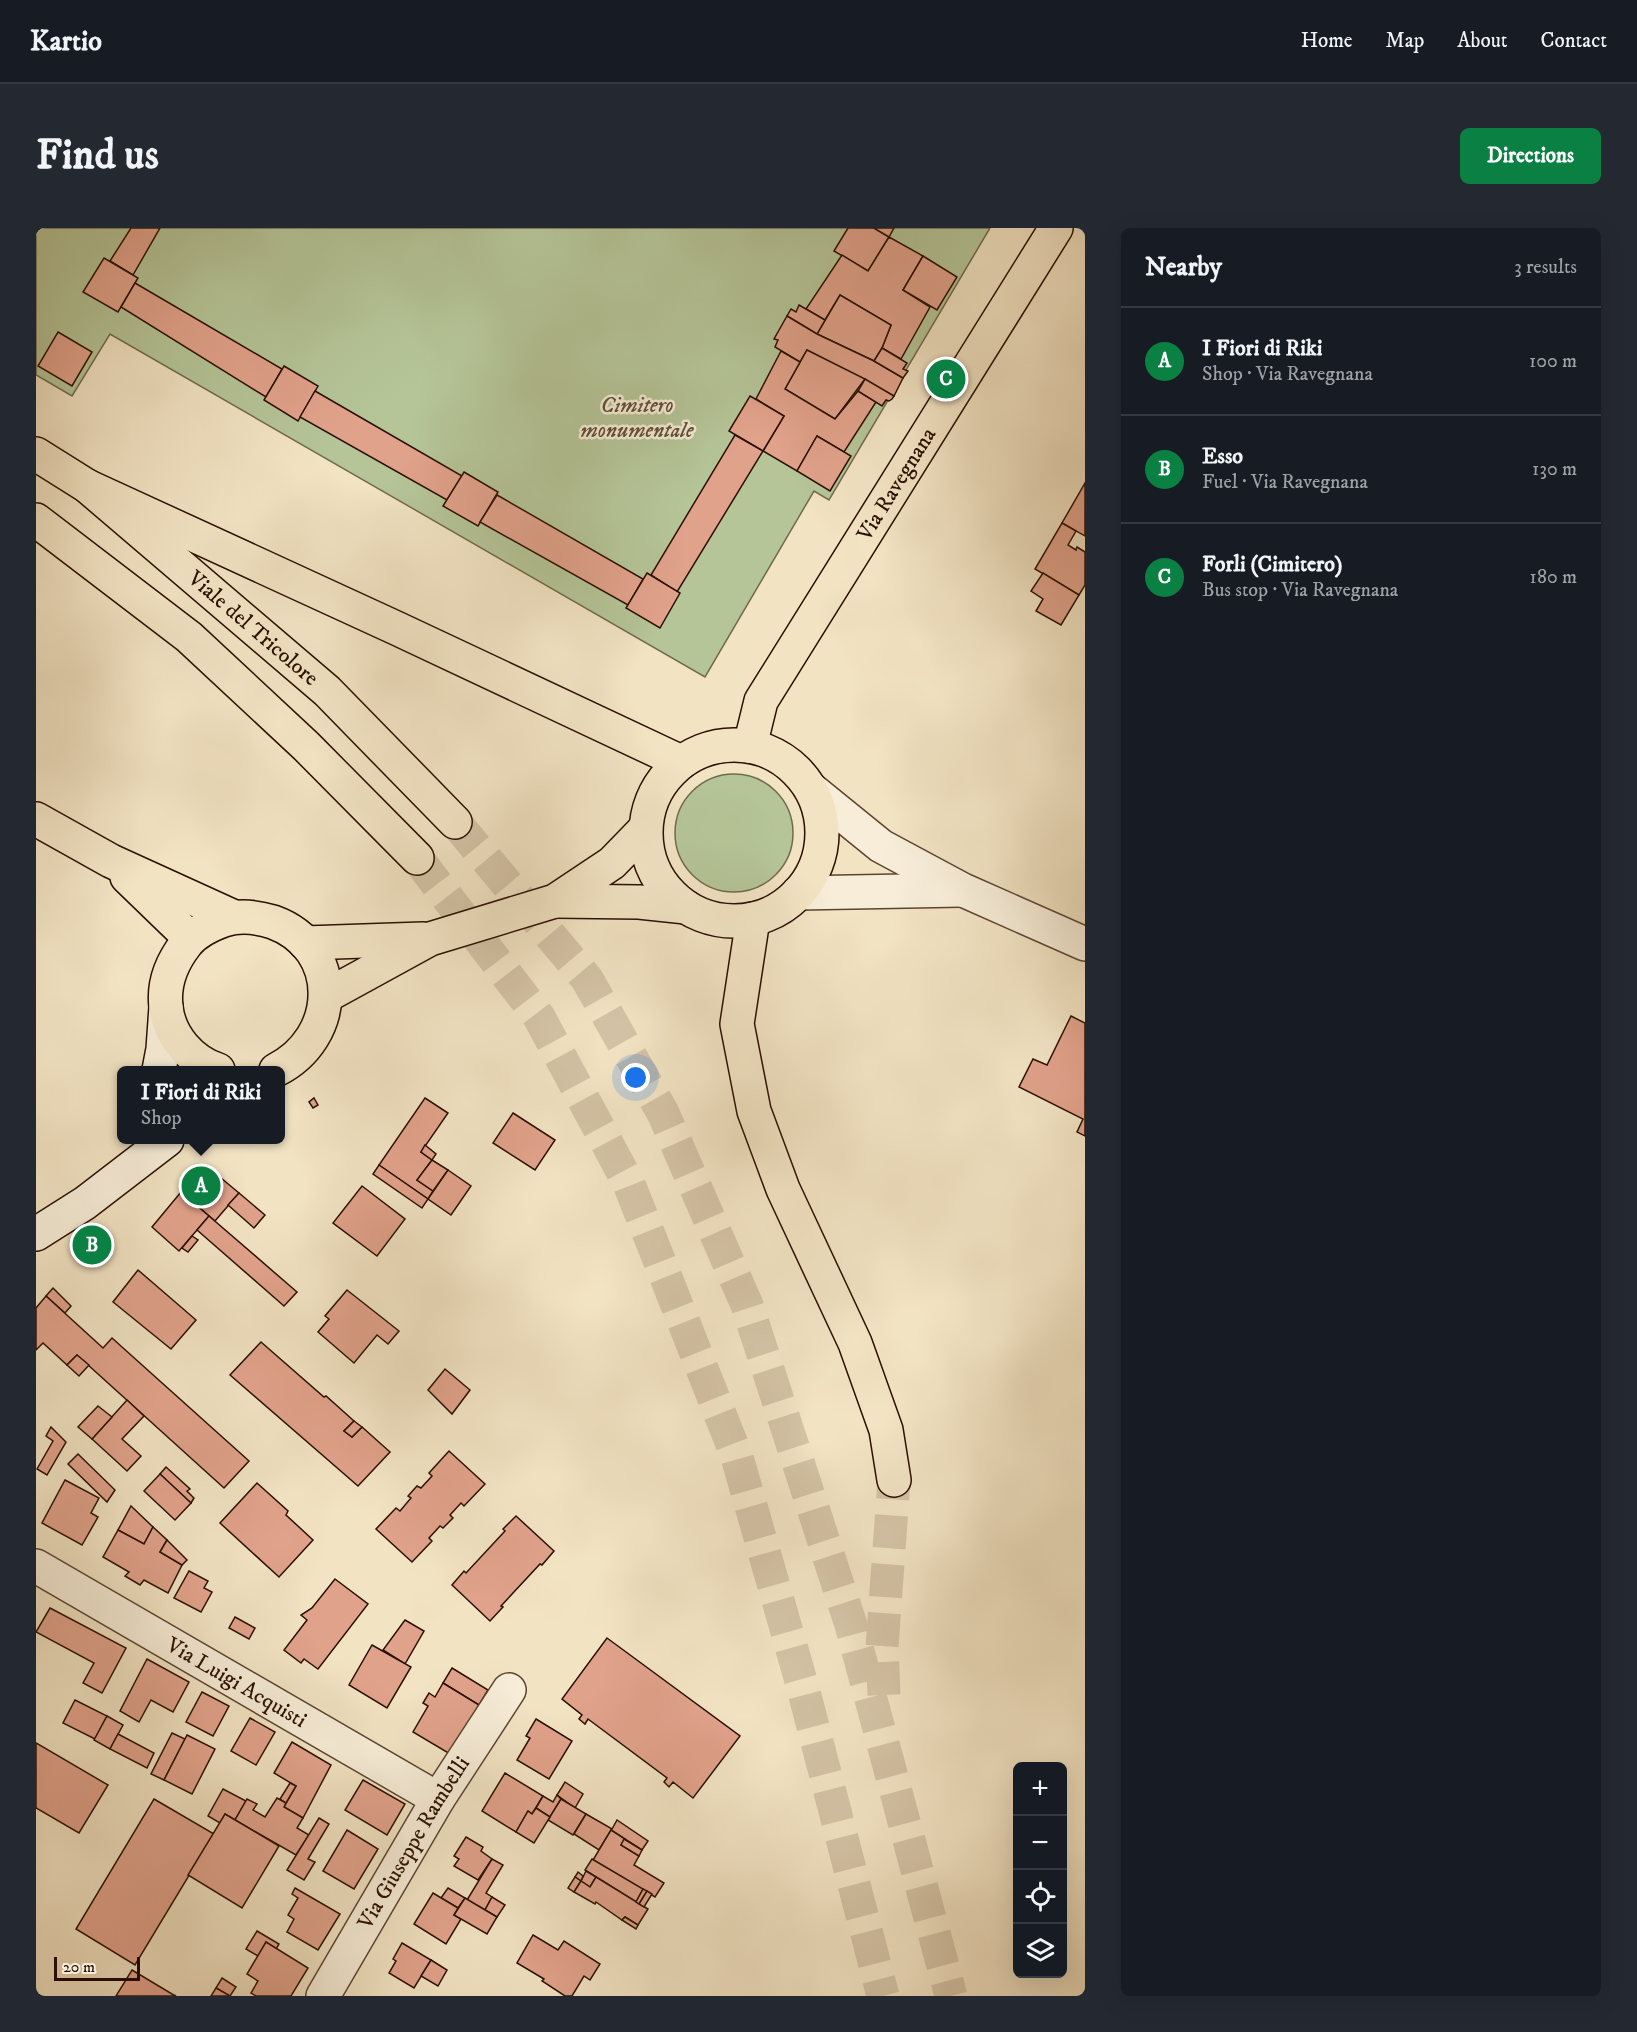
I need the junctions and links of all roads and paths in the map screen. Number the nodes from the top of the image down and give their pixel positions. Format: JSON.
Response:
{"nodes":[{"id":1,"x":1056,"y":228,"type":"edge"},
{"id":2,"x":36,"y":453,"type":"edge"},
{"id":3,"x":87,"y":486,"type":"junction"},
{"id":4,"x":36,"y":520,"type":"edge"},
{"id":5,"x":36,"y":546,"type":"edge"},
{"id":6,"x":189,"y":637,"type":"junction"},
{"id":7,"x":750,"y":746,"type":"junction"},
{"id":8,"x":681,"y":762,"type":"junction"},
{"id":9,"x":812,"y":790,"type":"junction"},
{"id":10,"x":36,"y":819,"type":"edge"},
{"id":11,"x":455,"y":822,"type":"tunnel mouth"},
{"id":12,"x":645,"y":829,"type":"junction"},
{"id":13,"x":417,"y":858,"type":"tunnel mouth"},
{"id":14,"x":111,"y":861,"type":"junction"},
{"id":15,"x":963,"y":890,"type":"junction"},
{"id":16,"x":798,"y":893,"type":"junction"},
{"id":17,"x":555,"y":901,"type":"junction"},
{"id":18,"x":686,"y":907,"type":"junction"},
{"id":19,"x":234,"y":917,"type":"junction"},
{"id":20,"x":753,"y":919,"type":"junction"},
{"id":21,"x":190,"y":938,"type":"junction"},
{"id":22,"x":430,"y":939,"type":"junction"},
{"id":23,"x":305,"y":942,"type":"junction"},
{"id":24,"x":1085,"y":944,"type":"edge"},
{"id":25,"x":326,"y":996,"type":"junction"},
{"id":26,"x":166,"y":1007,"type":"junction"},
{"id":27,"x":160,"y":1066,"type":"edge"},
{"id":28,"x":206,"y":1066,"type":"edge"},
{"id":29,"x":284,"y":1066,"type":"edge"},
{"id":30,"x":133,"y":1144,"type":"edge"},
{"id":31,"x":162,"y":1144,"type":"edge"},
{"id":32,"x":86,"y":1203,"type":"junction"},
{"id":33,"x":36,"y":1234,"type":"edge"},
{"id":34,"x":894,"y":1480,"type":"tunnel mouth"},
{"id":35,"x":36,"y":1566,"type":"edge"},
{"id":36,"x":509,"y":1690,"type":"dead end"},
{"id":37,"x":438,"y":1798,"type":"junction"},
{"id":38,"x":323,"y":1996,"type":"edge"}],
"edges":[{"from":1,"to":7,"type":"main road","name":"Via Ravegnana"},
{"from":2,"to":3,"type":"main road","name":"Viale del Tricolore"},
{"from":3,"to":8,"type":"main road"},
{"from":3,"to":11,"type":"main road","name":"Viale del Tricolore"},
{"from":4,"to":6,"type":"main road"},
{"from":5,"to":6,"type":"main road"},
{"from":6,"to":13,"type":"main road"},
{"from":7,"to":8,"type":"main road"},
{"from":7,"to":9,"type":"main road"},
{"from":8,"to":12,"type":"main road"},
{"from":9,"to":15,"type":"street"},
{"from":9,"to":16,"type":"main road"},
{"from":10,"to":14,"type":"main road"},
{"from":12,"to":17,"type":"main road"},
{"from":12,"to":18,"type":"main road"},
{"from":14,"to":19,"type":"main road"},
{"from":14,"to":21,"type":"main road"},
{"from":15,"to":16,"type":"street"},
{"from":15,"to":24,"type":"street"},
{"from":16,"to":20,"type":"main road"},
{"from":17,"to":18,"type":"main road"},
{"from":17,"to":22,"type":"main road"},
{"from":18,"to":20,"type":"main road"},
{"from":19,"to":21,"type":"main road"},
{"from":19,"to":23,"type":"main road"},
{"from":20,"to":34,"type":"main road"},
{"from":21,"to":26,"type":"main road"},
{"from":22,"to":23,"type":"main road"},
{"from":22,"to":25,"type":"main road"},
{"from":23,"to":25,"type":"main road"},
{"from":25,"to":29,"type":"main road"},
{"from":26,"to":27,"type":"street"},
{"from":26,"to":28,"type":"main road"},
{"from":30,"to":32,"type":"street"},
{"from":31,"to":32,"type":"street"},
{"from":32,"to":33,"type":"street"},
{"from":35,"to":37,"type":"street","name":"Via Luigi Acquisti"},
{"from":36,"to":37,"type":"street","name":"Via Giuseppe Rambelli"},
{"from":37,"to":38,"type":"street","name":"Via Giuseppe Rambelli"}]}
